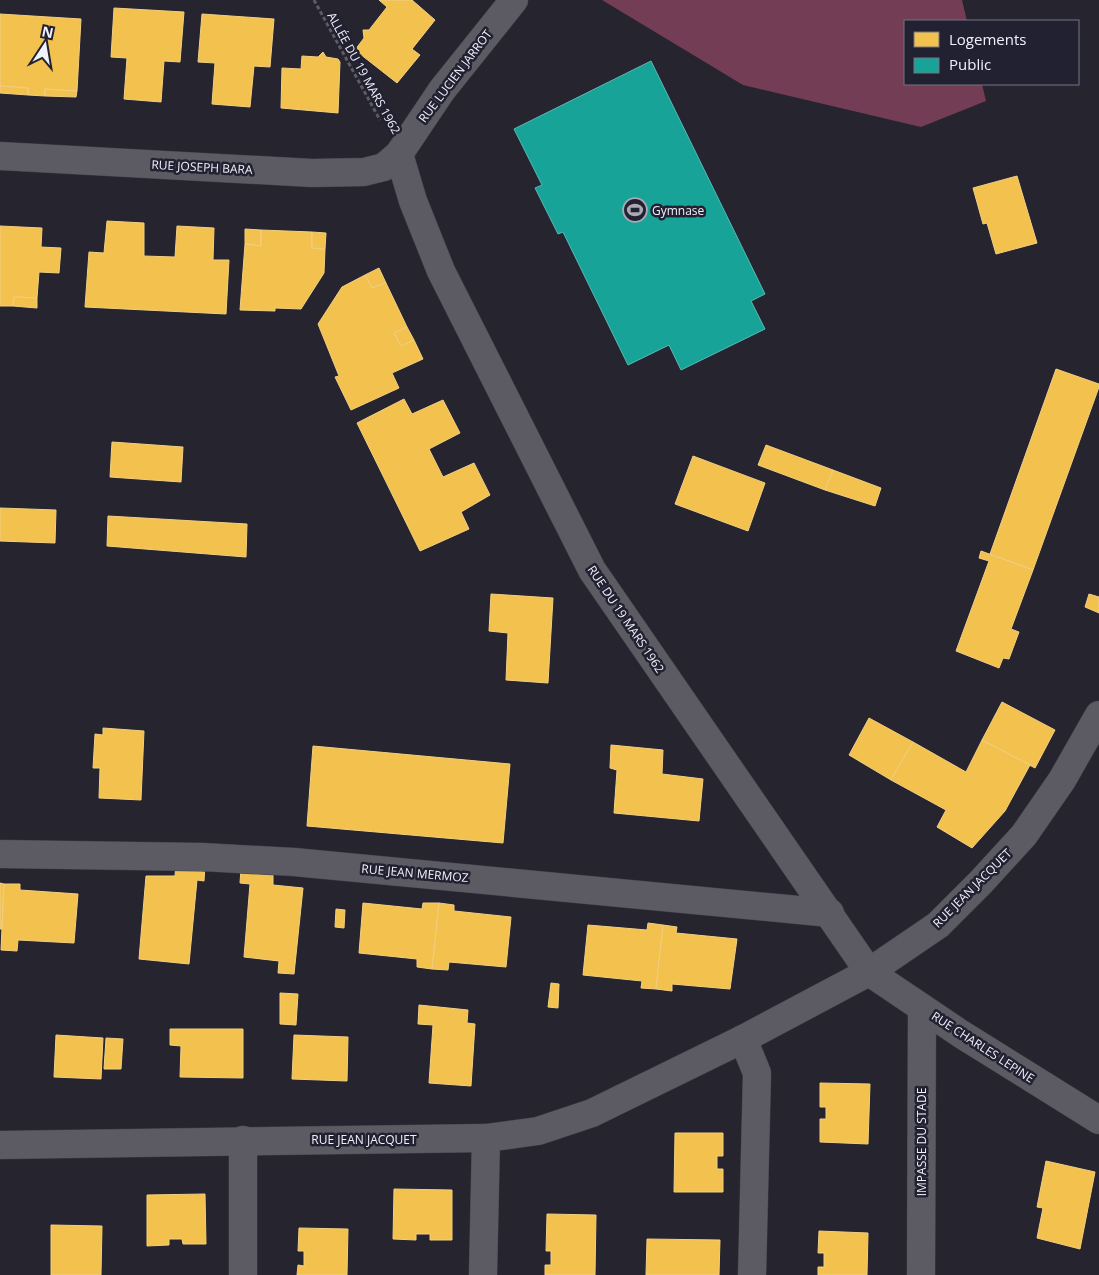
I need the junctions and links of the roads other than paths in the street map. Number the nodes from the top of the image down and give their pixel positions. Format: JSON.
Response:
{"nodes":[{"id":1,"x":514,"y":0,"type":"edge"},
{"id":2,"x":399,"y":154,"type":"junction"},
{"id":3,"x":0,"y":156,"type":"edge"},
{"id":4,"x":1099,"y":715,"type":"edge"},
{"id":5,"x":0,"y":854,"type":"edge"},
{"id":6,"x":830,"y":912,"type":"junction"},
{"id":7,"x":869,"y":972,"type":"junction"},
{"id":8,"x":922,"y":1008,"type":"junction"},
{"id":9,"x":744,"y":1040,"type":"junction"},
{"id":10,"x":1099,"y":1120,"type":"edge"},
{"id":11,"x":486,"y":1138,"type":"junction"},
{"id":12,"x":243,"y":1140,"type":"junction"},
{"id":13,"x":0,"y":1145,"type":"edge"},
{"id":14,"x":243,"y":1275,"type":"edge"},
{"id":15,"x":483,"y":1275,"type":"edge"},
{"id":16,"x":752,"y":1275,"type":"edge"},
{"id":17,"x":921,"y":1275,"type":"edge"}],
"edges":[{"from":1,"to":2,"type":"street","name":"RUE LUCIEN JARROT"},
{"from":2,"to":3,"type":"street","name":"RUE JOSEPH BARA"},
{"from":2,"to":6,"type":"street","name":"RUE DU 19 MARS 1962"},
{"from":4,"to":7,"type":"street","name":"RUE JEAN JACQUET"},
{"from":5,"to":6,"type":"street","name":"RUE JEAN MERMOZ"},
{"from":6,"to":7,"type":"street","name":"RUE DU 19 MARS 1962"},
{"from":7,"to":8,"type":"street","name":"RUE CHARLES LEPINE"},
{"from":7,"to":9,"type":"street","name":"RUE JEAN JACQUET"},
{"from":8,"to":10,"type":"street","name":"RUE CHARLES LEPINE"},
{"from":8,"to":17,"type":"street","name":"IMPASSE DU STADE"},
{"from":9,"to":11,"type":"street","name":"RUE JEAN JACQUET"},
{"from":9,"to":16,"type":"street"},
{"from":11,"to":12,"type":"street","name":"RUE JEAN JACQUET"},
{"from":11,"to":15,"type":"street"},
{"from":12,"to":13,"type":"street","name":"RUE JEAN JACQUET"},
{"from":12,"to":14,"type":"street"}]}
